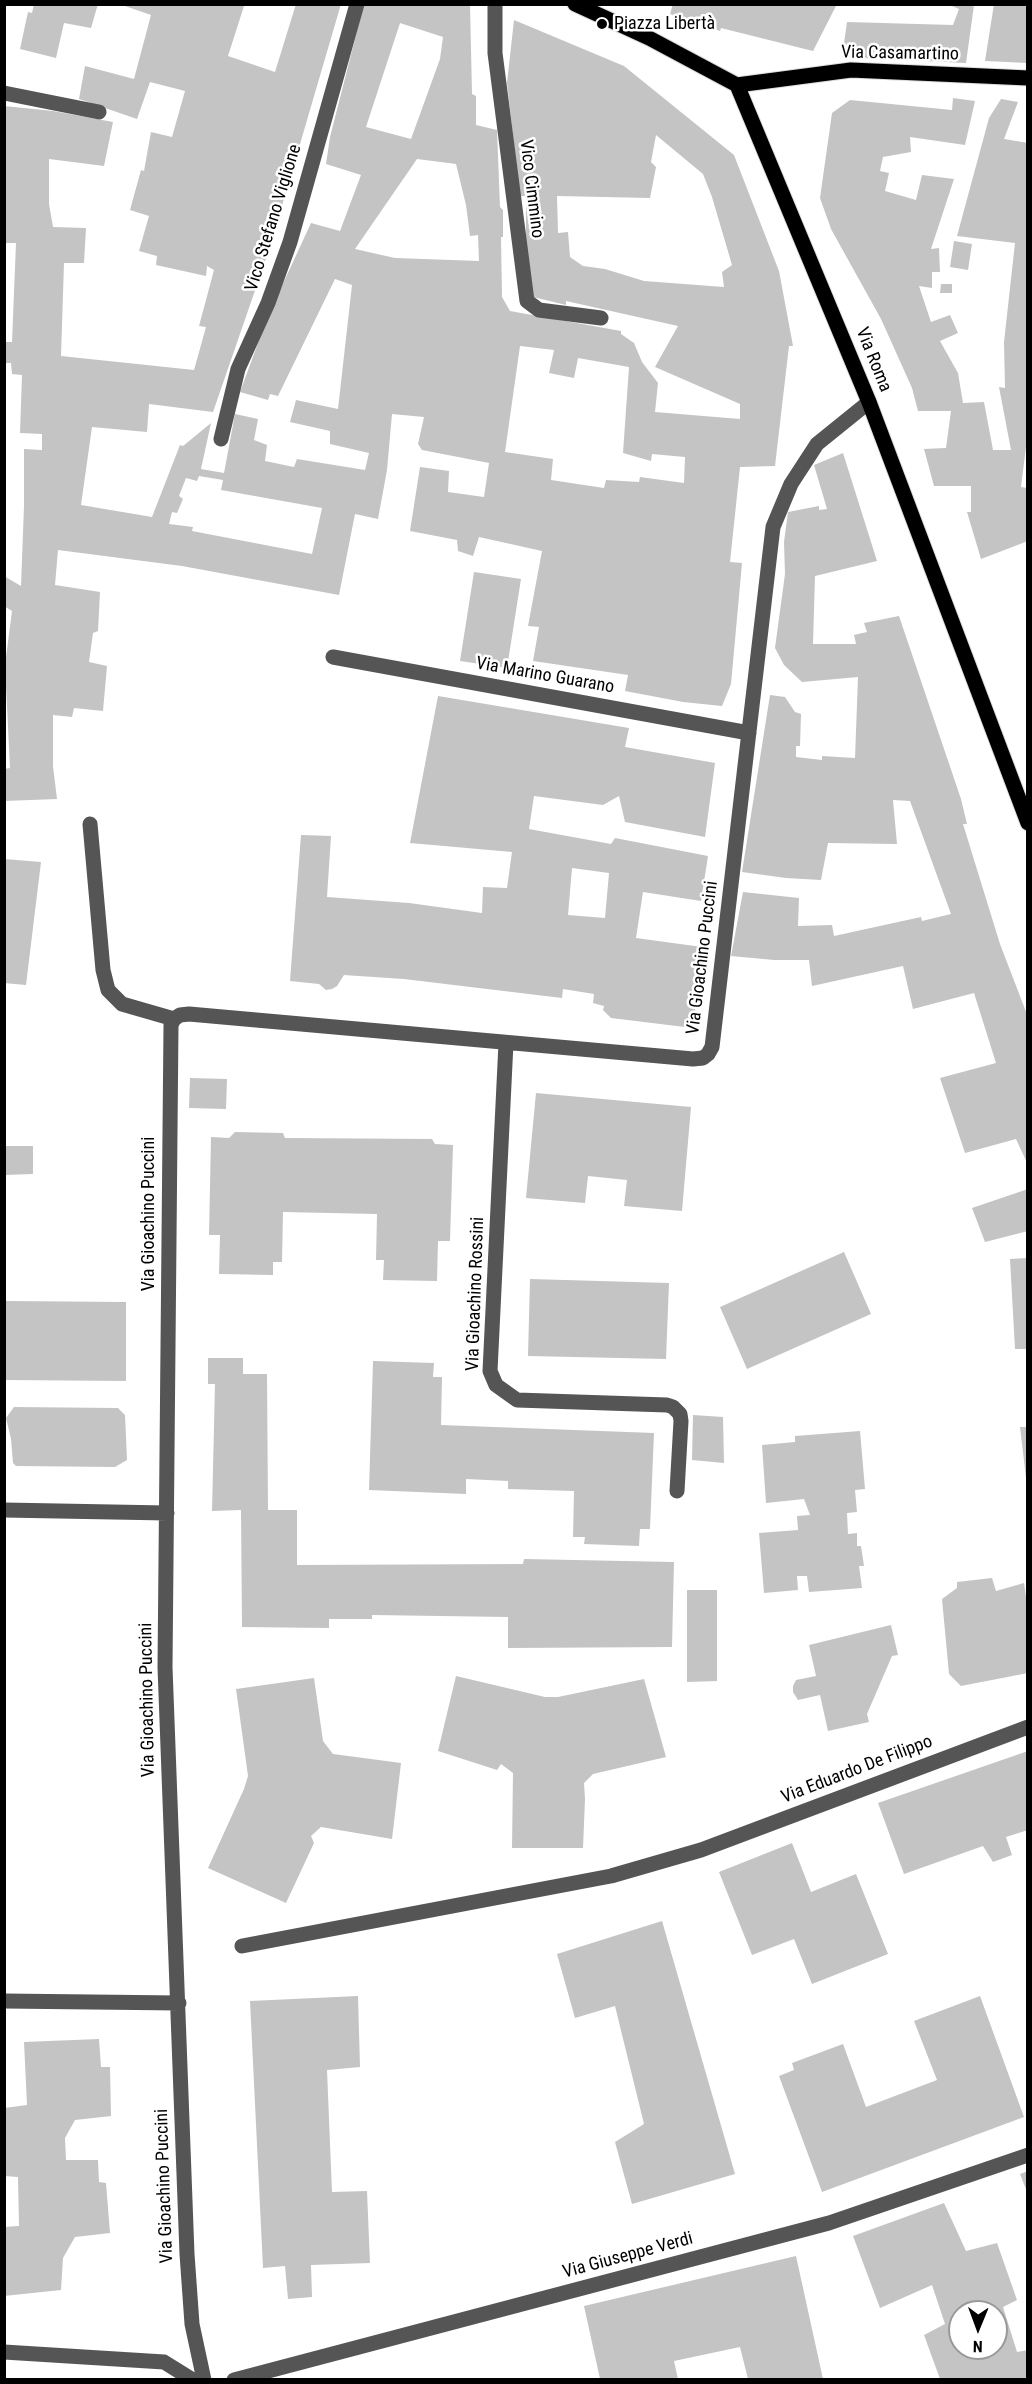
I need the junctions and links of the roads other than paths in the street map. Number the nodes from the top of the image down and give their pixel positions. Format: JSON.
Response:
{"nodes":[{"id":1,"x":357,"y":4,"type":"edge"},
{"id":2,"x":495,"y":4,"type":"edge"},
{"id":3,"x":575,"y":4,"type":"edge"},
{"id":4,"x":1028,"y":78,"type":"edge"},
{"id":5,"x":737,"y":85,"type":"junction"},
{"id":6,"x":6,"y":93,"type":"edge"},
{"id":7,"x":99,"y":112,"type":"dead end"},
{"id":8,"x":601,"y":318,"type":"dead end"},
{"id":9,"x":869,"y":402,"type":"junction"},
{"id":10,"x":220,"y":439,"type":"dead end"},
{"id":11,"x":333,"y":657,"type":"dead end"},
{"id":12,"x":749,"y":733,"type":"junction"},
{"id":13,"x":1028,"y":823,"type":"edge"},
{"id":14,"x":90,"y":824,"type":"dead end"},
{"id":15,"x":174,"y":1019,"type":"junction"},
{"id":16,"x":506,"y":1042,"type":"junction"},
{"id":17,"x":677,"y":1491,"type":"dead end"},
{"id":18,"x":4,"y":1510,"type":"edge"},
{"id":19,"x":166,"y":1514,"type":"junction"},
{"id":20,"x":1028,"y":1727,"type":"edge"},
{"id":21,"x":242,"y":1946,"type":"dead end"},
{"id":22,"x":4,"y":2001,"type":"edge"},
{"id":23,"x":179,"y":2003,"type":"junction"},
{"id":24,"x":1028,"y":2155,"type":"edge"},
{"id":25,"x":4,"y":2352,"type":"edge"},
{"id":26,"x":193,"y":2379,"type":"edge"},
{"id":27,"x":204,"y":2379,"type":"edge"},
{"id":28,"x":234,"y":2379,"type":"edge"}],
"edges":[{"from":1,"to":10,"type":"street","name":"Vico Stefano Viglione"},
{"from":2,"to":8,"type":"street","name":"Vico Cimmino"},
{"from":3,"to":5,"type":"main road"},
{"from":4,"to":5,"type":"main road","name":"Via Casamartino"},
{"from":5,"to":9,"type":"main road","name":"Via Roma"},
{"from":6,"to":7,"type":"street"},
{"from":9,"to":12,"type":"street","name":"Via Gioachino Puccini"},
{"from":9,"to":13,"type":"main road","name":"Via Roma"},
{"from":11,"to":12,"type":"street","name":"Via Marino Guarano"},
{"from":12,"to":16,"type":"street","name":"Via Gioachino Puccini"},
{"from":14,"to":15,"type":"street","name":"Via Gioachino Puccini"},
{"from":15,"to":16,"type":"street","name":"Via Gioachino Puccini"},
{"from":15,"to":19,"type":"street","name":"Via Gioachino Puccini"},
{"from":16,"to":17,"type":"street","name":"Via Gioachino Rossini"},
{"from":18,"to":19,"type":"street"},
{"from":19,"to":23,"type":"street","name":"Via Gioachino Puccini"},
{"from":20,"to":21,"type":"street","name":"Via Eduardo De Filippo"},
{"from":22,"to":23,"type":"street"},
{"from":23,"to":27,"type":"street","name":"Via Gioachino Puccini"},
{"from":24,"to":28,"type":"street","name":"Via Giuseppe Verdi"},
{"from":25,"to":26,"type":"street"}]}
